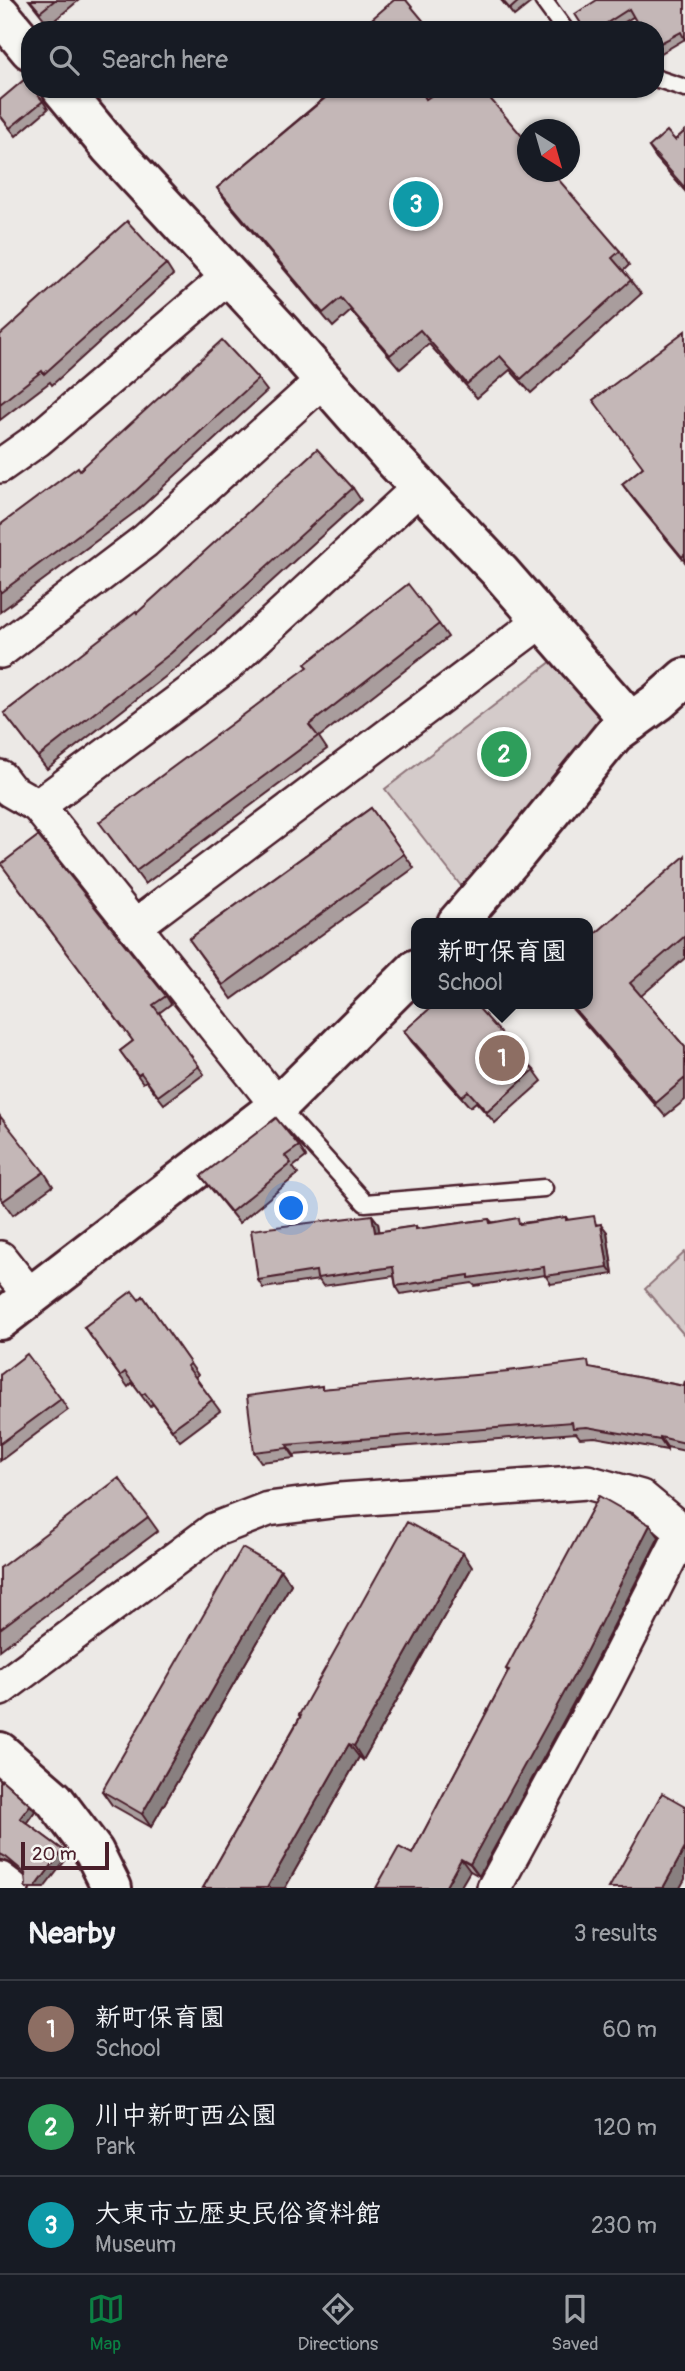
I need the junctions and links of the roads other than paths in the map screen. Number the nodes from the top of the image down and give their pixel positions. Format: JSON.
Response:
{"nodes":[{"id":1,"x":543,"y":0,"type":"edge"},
{"id":2,"x":0,"y":14,"type":"edge"},
{"id":3,"x":558,"y":21,"type":"edge"},
{"id":4,"x":21,"y":39,"type":"edge"},
{"id":5,"x":664,"y":81,"type":"edge"},
{"id":6,"x":685,"y":88,"type":"edge"},
{"id":7,"x":69,"y":98,"type":"edge"},
{"id":8,"x":229,"y":276,"type":"junction"},
{"id":9,"x":323,"y":380,"type":"junction"},
{"id":10,"x":0,"y":466,"type":"edge"},
{"id":11,"x":420,"y":487,"type":"junction"},
{"id":12,"x":542,"y":620,"type":"junction"},
{"id":13,"x":0,"y":651,"type":"edge"},
{"id":14,"x":685,"y":678,"type":"edge"},
{"id":15,"x":631,"y":722,"type":"junction"},
{"id":16,"x":0,"y":777,"type":"edge"},
{"id":17,"x":38,"y":806,"type":"junction"},
{"id":18,"x":461,"y":918,"type":"edge"},
{"id":19,"x":135,"y":926,"type":"junction"},
{"id":20,"x":411,"y":973,"type":"edge"},
{"id":21,"x":278,"y":1106,"type":"junction"},
{"id":22,"x":544,"y":1188,"type":"dead end"},
{"id":23,"x":0,"y":1258,"type":"edge"},
{"id":24,"x":31,"y":1297,"type":"junction"},
{"id":25,"x":0,"y":1320,"type":"edge"},
{"id":26,"x":0,"y":1689,"type":"edge"},
{"id":27,"x":0,"y":1752,"type":"edge"},
{"id":28,"x":0,"y":1879,"type":"edge"},
{"id":29,"x":12,"y":1888,"type":"edge"},
{"id":30,"x":112,"y":1888,"type":"edge"},
{"id":31,"x":494,"y":1888,"type":"edge"}],
"edges":[{"from":1,"to":3,"type":"lane"},
{"from":2,"to":4,"type":"street"},
{"from":5,"to":6,"type":"lane"},
{"from":7,"to":8,"type":"street"},
{"from":8,"to":9,"type":"street"},
{"from":8,"to":10,"type":"street"},
{"from":9,"to":11,"type":"street"},
{"from":9,"to":13,"type":"street"},
{"from":11,"to":12,"type":"street"},
{"from":11,"to":17,"type":"street"},
{"from":12,"to":15,"type":"street"},
{"from":12,"to":19,"type":"street"},
{"from":14,"to":15,"type":"street"},
{"from":15,"to":18,"type":"street"},
{"from":16,"to":17,"type":"street"},
{"from":17,"to":19,"type":"street"},
{"from":19,"to":21,"type":"street"},
{"from":20,"to":21,"type":"street"},
{"from":21,"to":22,"type":"lane"},
{"from":21,"to":24,"type":"street"},
{"from":23,"to":24,"type":"street"},
{"from":24,"to":25,"type":"street"},
{"from":26,"to":31,"type":"street"},
{"from":27,"to":30,"type":"street"},
{"from":28,"to":29,"type":"street"}]}
